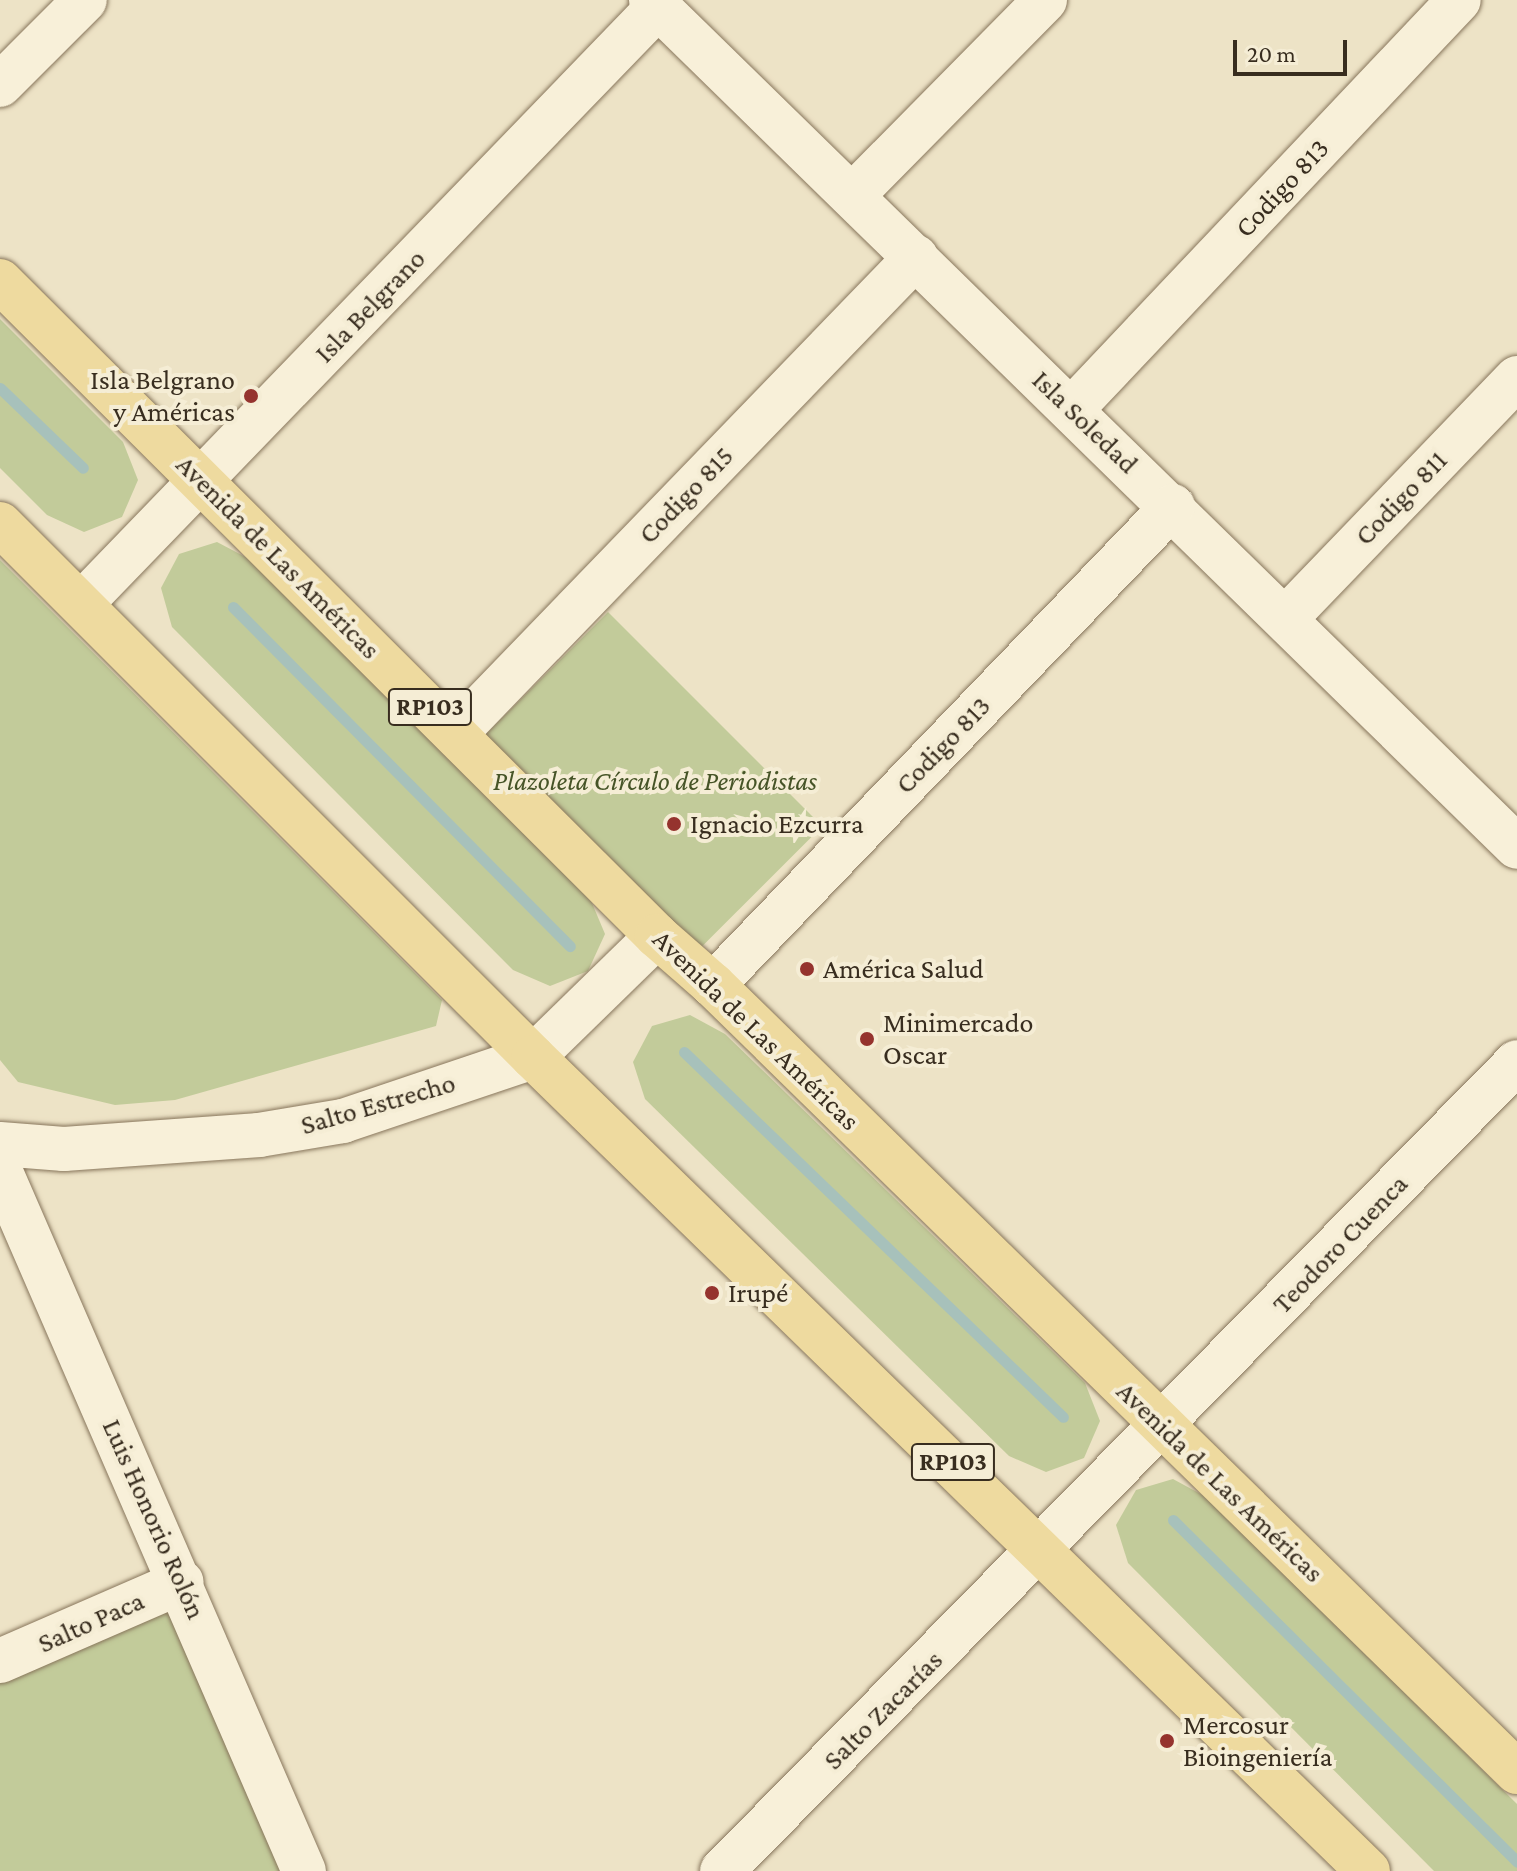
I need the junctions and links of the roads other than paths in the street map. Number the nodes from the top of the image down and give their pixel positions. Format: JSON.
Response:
{"nodes":[{"id":1,"x":85,"y":0,"type":"edge"},
{"id":2,"x":1045,"y":0,"type":"edge"},
{"id":3,"x":1459,"y":0,"type":"edge"},
{"id":4,"x":655,"y":3,"type":"edge"},
{"id":5,"x":0,"y":85,"type":"edge"},
{"id":6,"x":854,"y":194,"type":"junction"},
{"id":7,"x":916,"y":257,"type":"junction"},
{"id":8,"x":0,"y":281,"type":"edge"},
{"id":9,"x":1517,"y":378,"type":"edge"},
{"id":10,"x":1071,"y":410,"type":"junction"},
{"id":11,"x":201,"y":482,"type":"junction"},
{"id":12,"x":1173,"y":506,"type":"junction"},
{"id":13,"x":0,"y":524,"type":"edge"},
{"id":14,"x":81,"y":604,"type":"junction"},
{"id":15,"x":1286,"y":618,"type":"junction"},
{"id":16,"x":456,"y":733,"type":"junction"},
{"id":17,"x":1517,"y":847,"type":"edge"},
{"id":18,"x":657,"y":936,"type":"junction"},
{"id":19,"x":713,"y":985,"type":"junction"},
{"id":20,"x":533,"y":1057,"type":"junction"},
{"id":21,"x":1517,"y":1062,"type":"edge"},
{"id":22,"x":0,"y":1144,"type":"edge"},
{"id":23,"x":0,"y":1170,"type":"edge"},
{"id":24,"x":1162,"y":1425,"type":"junction"},
{"id":25,"x":1044,"y":1549,"type":"junction"},
{"id":26,"x":182,"y":1582,"type":"junction"},
{"id":27,"x":0,"y":1661,"type":"edge"},
{"id":28,"x":1517,"y":1772,"type":"edge"},
{"id":29,"x":304,"y":1871,"type":"edge"},
{"id":30,"x":722,"y":1871,"type":"edge"},
{"id":31,"x":1368,"y":1871,"type":"edge"}],
"edges":[{"from":1,"to":5,"type":"street"},
{"from":2,"to":6,"type":"street"},
{"from":3,"to":10,"type":"street","name":"Codigo 813"},
{"from":4,"to":6,"type":"street","name":"Isla Soledad"},
{"from":4,"to":11,"type":"street","name":"Isla Belgrano"},
{"from":6,"to":7,"type":"street","name":"Isla Soledad"},
{"from":7,"to":10,"type":"street","name":"Isla Soledad"},
{"from":7,"to":16,"type":"street","name":"Codigo 815"},
{"from":8,"to":11,"type":"main road","name":"Avenida de Las Américas","number":"RP103"},
{"from":9,"to":15,"type":"street","name":"Codigo 811"},
{"from":10,"to":12,"type":"street","name":"Isla Soledad"},
{"from":11,"to":14,"type":"street","name":"Isla Belgrano"},
{"from":11,"to":16,"type":"main road","name":"Avenida de Las Américas","number":"RP103"},
{"from":12,"to":15,"type":"street","name":"Isla Soledad"},
{"from":12,"to":19,"type":"street","name":"Codigo 813"},
{"from":13,"to":14,"type":"main road","number":"RP103"},
{"from":14,"to":20,"type":"main road","number":"RP103"},
{"from":15,"to":17,"type":"street","name":"Isla Soledad"},
{"from":16,"to":18,"type":"main road","name":"Avenida de Las Américas","number":"RP103"},
{"from":18,"to":19,"type":"main road","name":"Avenida de Las Américas","number":"RP103"},
{"from":18,"to":20,"type":"street","name":"Salto Estrecho"},
{"from":19,"to":24,"type":"main road","name":"Avenida de Las Américas","number":"RP103"},
{"from":20,"to":22,"type":"street","name":"Salto Estrecho"},
{"from":20,"to":25,"type":"main road","number":"RP103"},
{"from":21,"to":24,"type":"street","name":"Teodoro Cuenca"},
{"from":23,"to":26,"type":"street","name":"Luis Honorio Rolón"},
{"from":24,"to":25,"type":"street","name":"Teodoro Cuenca"},
{"from":24,"to":28,"type":"main road","name":"Avenida de Las Américas","number":"RP103"},
{"from":25,"to":30,"type":"street","name":"Salto Zacarías"},
{"from":25,"to":31,"type":"main road","number":"RP103"},
{"from":26,"to":27,"type":"street","name":"Salto Paca"},
{"from":26,"to":29,"type":"street","name":"Luis Honorio Rolón"}]}
